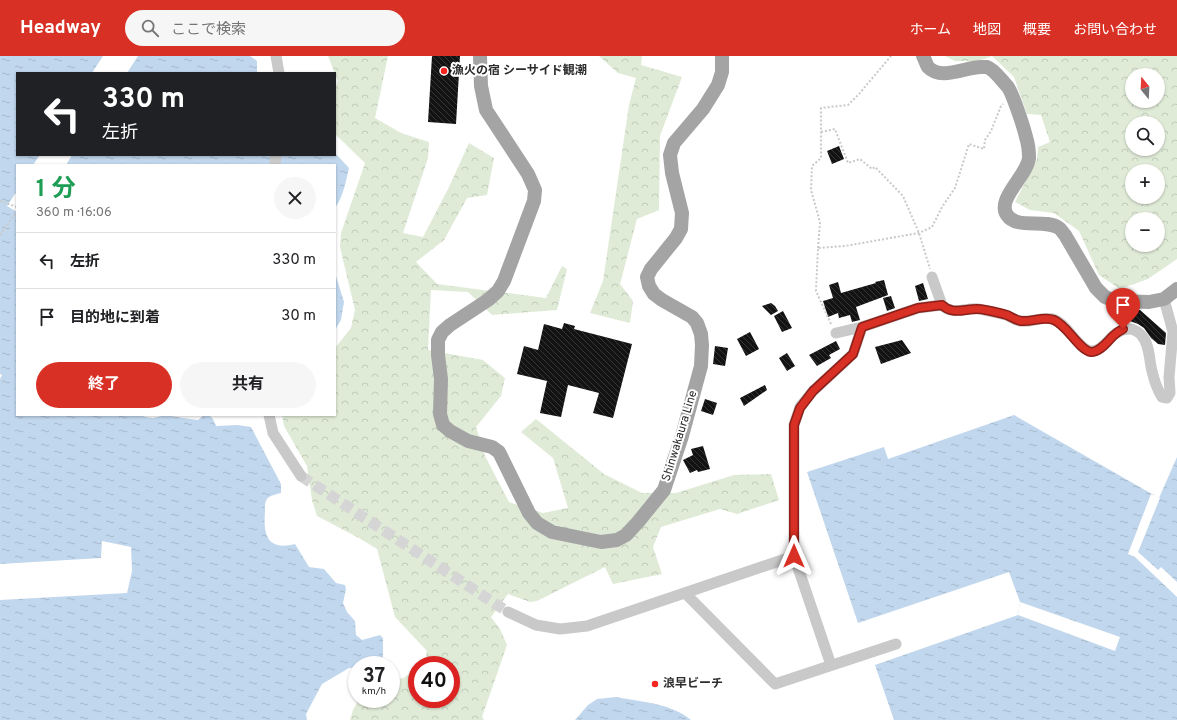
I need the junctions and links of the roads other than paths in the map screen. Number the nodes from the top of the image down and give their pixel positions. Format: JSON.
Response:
{"nodes":[{"id":1,"x":276,"y":56,"type":"edge"},
{"id":2,"x":480,"y":56,"type":"edge"},
{"id":3,"x":722,"y":56,"type":"edge"},
{"id":4,"x":923,"y":56,"type":"edge"},
{"id":5,"x":279,"y":72,"type":"edge"},
{"id":6,"x":932,"y":277,"type":"road end"},
{"id":7,"x":1177,"y":289,"type":"edge"},
{"id":8,"x":1164,"y":299,"type":"junction"},
{"id":9,"x":942,"y":305,"type":"junction"},
{"id":10,"x":862,"y":327,"type":"junction"},
{"id":11,"x":836,"y":333,"type":"road end"},
{"id":12,"x":269,"y":416,"type":"edge"},
{"id":13,"x":301,"y":476,"type":"tunnel mouth"},
{"id":14,"x":794,"y":556,"type":"junction"},
{"id":15,"x":685,"y":592,"type":"junction"},
{"id":16,"x":508,"y":612,"type":"tunnel mouth"},
{"id":17,"x":896,"y":644,"type":"dead end"},
{"id":18,"x":831,"y":665,"type":"junction"}],
"edges":[{"from":1,"to":5,"type":"street"},
{"from":2,"to":3,"type":"main road","name":"Shinwakaura Line"},
{"from":4,"to":8,"type":"main road"},
{"from":6,"to":9,"type":"street"},
{"from":7,"to":8,"type":"main road"},
{"from":8,"to":9,"type":"street"},
{"from":9,"to":10,"type":"street"},
{"from":10,"to":11,"type":"street"},
{"from":10,"to":14,"type":"street"},
{"from":12,"to":13,"type":"street"},
{"from":14,"to":15,"type":"street"},
{"from":14,"to":18,"type":"street"},
{"from":15,"to":16,"type":"street"},
{"from":15,"to":18,"type":"street"},
{"from":17,"to":18,"type":"street"}]}
